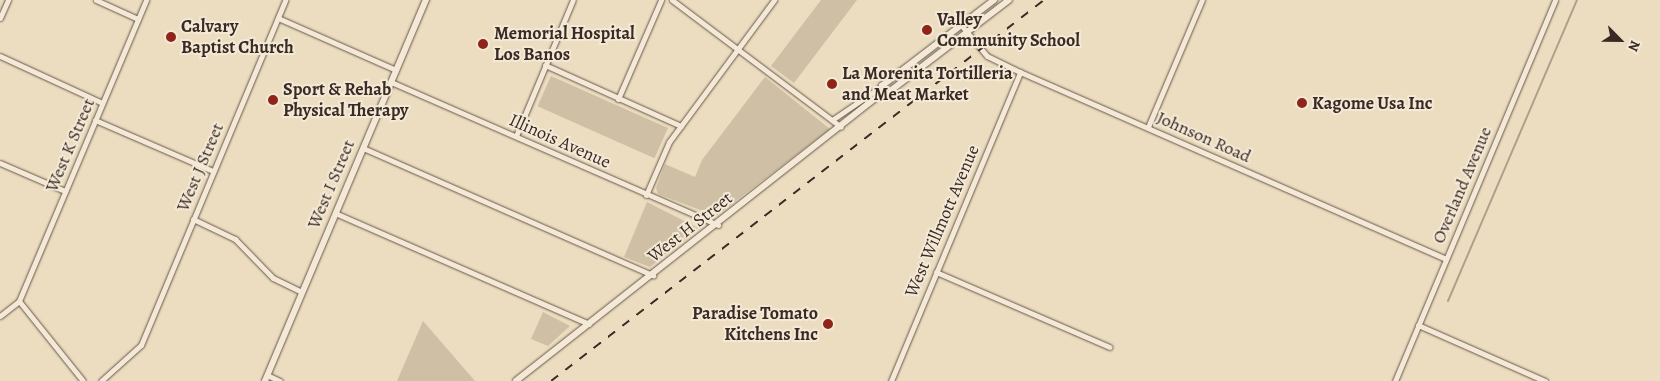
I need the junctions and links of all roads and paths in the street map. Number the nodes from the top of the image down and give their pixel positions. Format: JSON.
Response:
{"nodes":[{"id":1,"x":8,"y":0,"type":"edge"},
{"id":2,"x":96,"y":0,"type":"edge"},
{"id":3,"x":146,"y":0,"type":"edge"},
{"id":4,"x":285,"y":0,"type":"edge"},
{"id":5,"x":426,"y":0,"type":"edge"},
{"id":6,"x":573,"y":0,"type":"edge"},
{"id":7,"x":662,"y":0,"type":"edge"},
{"id":8,"x":672,"y":0,"type":"edge"},
{"id":9,"x":774,"y":0,"type":"edge"},
{"id":10,"x":994,"y":0,"type":"edge"},
{"id":11,"x":1009,"y":0,"type":"edge"},
{"id":12,"x":1202,"y":0,"type":"edge"},
{"id":13,"x":1555,"y":0,"type":"edge"},
{"id":14,"x":0,"y":18,"type":"edge"},
{"id":15,"x":278,"y":18,"type":"junction"},
{"id":16,"x":138,"y":19,"type":"junction"},
{"id":17,"x":961,"y":25,"type":"junction"},
{"id":18,"x":967,"y":33,"type":"junction"},
{"id":19,"x":738,"y":49,"type":"junction"},
{"id":20,"x":0,"y":56,"type":"edge"},
{"id":21,"x":545,"y":65,"type":"junction"},
{"id":22,"x":396,"y":70,"type":"junction"},
{"id":23,"x":1020,"y":72,"type":"junction"},
{"id":24,"x":391,"y":82,"type":"junction"},
{"id":25,"x":882,"y":86,"type":"junction"},
{"id":26,"x":881,"y":94,"type":"junction"},
{"id":27,"x":618,"y":99,"type":"junction"},
{"id":28,"x":102,"y":103,"type":"junction"},
{"id":29,"x":95,"y":120,"type":"junction"},
{"id":30,"x":832,"y":120,"type":"junction"},
{"id":31,"x":681,"y":126,"type":"junction"},
{"id":32,"x":841,"y":127,"type":"junction"},
{"id":33,"x":1148,"y":127,"type":"junction"},
{"id":34,"x":516,"y":136,"type":"junction"},
{"id":35,"x":363,"y":148,"type":"junction"},
{"id":36,"x":0,"y":163,"type":"edge"},
{"id":37,"x":213,"y":171,"type":"junction"},
{"id":38,"x":65,"y":191,"type":"junction"},
{"id":39,"x":646,"y":195,"type":"junction"},
{"id":40,"x":335,"y":213,"type":"junction"},
{"id":41,"x":193,"y":219,"type":"junction"},
{"id":42,"x":718,"y":225,"type":"junction"},
{"id":43,"x":1446,"y":259,"type":"junction"},
{"id":44,"x":936,"y":272,"type":"junction"},
{"id":45,"x":653,"y":275,"type":"junction"},
{"id":46,"x":302,"y":292,"type":"junction"},
{"id":47,"x":19,"y":300,"type":"junction"},
{"id":48,"x":0,"y":316,"type":"edge"},
{"id":49,"x":589,"y":324,"type":"junction"},
{"id":50,"x":1418,"y":325,"type":"junction"},
{"id":51,"x":1109,"y":347,"type":"dead end"},
{"id":52,"x":266,"y":378,"type":"edge"},
{"id":53,"x":83,"y":381,"type":"edge"},
{"id":54,"x":101,"y":381,"type":"edge"},
{"id":55,"x":280,"y":381,"type":"edge"},
{"id":56,"x":516,"y":381,"type":"edge"},
{"id":57,"x":890,"y":381,"type":"edge"},
{"id":58,"x":1395,"y":381,"type":"edge"},
{"id":59,"x":1545,"y":381,"type":"edge"}],
"edges":[{"from":1,"to":14,"type":"street"},
{"from":2,"to":16,"type":"street"},
{"from":3,"to":16,"type":"street","name":"West K Street"},
{"from":4,"to":15,"type":"street","name":"West J Street"},
{"from":5,"to":22,"type":"street","name":"West I Street"},
{"from":6,"to":21,"type":"street"},
{"from":7,"to":27,"type":"street"},
{"from":8,"to":19,"type":"street"},
{"from":9,"to":19,"type":"street"},
{"from":10,"to":17,"type":"street"},
{"from":11,"to":18,"type":"street","name":"West H Street"},
{"from":12,"to":33,"type":"street"},
{"from":13,"to":43,"type":"street","name":"Overland Avenue"},
{"from":15,"to":22,"type":"street"},
{"from":15,"to":37,"type":"street","name":"West J Street"},
{"from":16,"to":28,"type":"street","name":"West K Street"},
{"from":17,"to":18,"type":"street","name":"Johnson Road"},
{"from":17,"to":25,"type":"street"},
{"from":18,"to":23,"type":"street","name":"Johnson Road"},
{"from":18,"to":26,"type":"street","name":"West H Street"},
{"from":19,"to":30,"type":"street"},
{"from":19,"to":31,"type":"street"},
{"from":20,"to":28,"type":"street"},
{"from":21,"to":27,"type":"street"},
{"from":21,"to":34,"type":"street"},
{"from":22,"to":24,"type":"street","name":"West I Street"},
{"from":23,"to":33,"type":"street","name":"Johnson Road"},
{"from":23,"to":44,"type":"street","name":"West Willmott Avenue"},
{"from":24,"to":34,"type":"street","name":"Illinois Avenue"},
{"from":24,"to":35,"type":"street","name":"West I Street"},
{"from":25,"to":26,"type":"street"},
{"from":25,"to":30,"type":"street"},
{"from":26,"to":32,"type":"street","name":"West H Street"},
{"from":27,"to":31,"type":"street"},
{"from":28,"to":29,"type":"street","name":"West K Street"},
{"from":29,"to":37,"type":"street"},
{"from":29,"to":38,"type":"street","name":"West K Street"},
{"from":30,"to":32,"type":"street"},
{"from":31,"to":39,"type":"street"},
{"from":32,"to":42,"type":"street","name":"West H Street"},
{"from":33,"to":43,"type":"street","name":"Johnson Road"},
{"from":34,"to":39,"type":"street","name":"Illinois Avenue"},
{"from":35,"to":40,"type":"street","name":"West I Street"},
{"from":35,"to":45,"type":"street"},
{"from":36,"to":38,"type":"street"},
{"from":37,"to":41,"type":"street","name":"West J Street"},
{"from":38,"to":47,"type":"street","name":"West K Street"},
{"from":39,"to":42,"type":"street","name":"Illinois Avenue"},
{"from":40,"to":46,"type":"street","name":"West I Street"},
{"from":40,"to":49,"type":"street"},
{"from":41,"to":46,"type":"street"},
{"from":41,"to":54,"type":"street","name":"West J Street"},
{"from":42,"to":45,"type":"street","name":"West H Street"},
{"from":43,"to":50,"type":"street","name":"Overland Avenue"},
{"from":44,"to":51,"type":"street"},
{"from":44,"to":57,"type":"street","name":"West Willmott Avenue"},
{"from":45,"to":49,"type":"street","name":"West H Street"},
{"from":46,"to":52,"type":"street","name":"West I Street"},
{"from":47,"to":48,"type":"street"},
{"from":47,"to":53,"type":"street"},
{"from":49,"to":56,"type":"street","name":"West H Street"},
{"from":50,"to":58,"type":"street","name":"Overland Avenue"},
{"from":50,"to":59,"type":"street"},
{"from":52,"to":55,"type":"street"}]}
